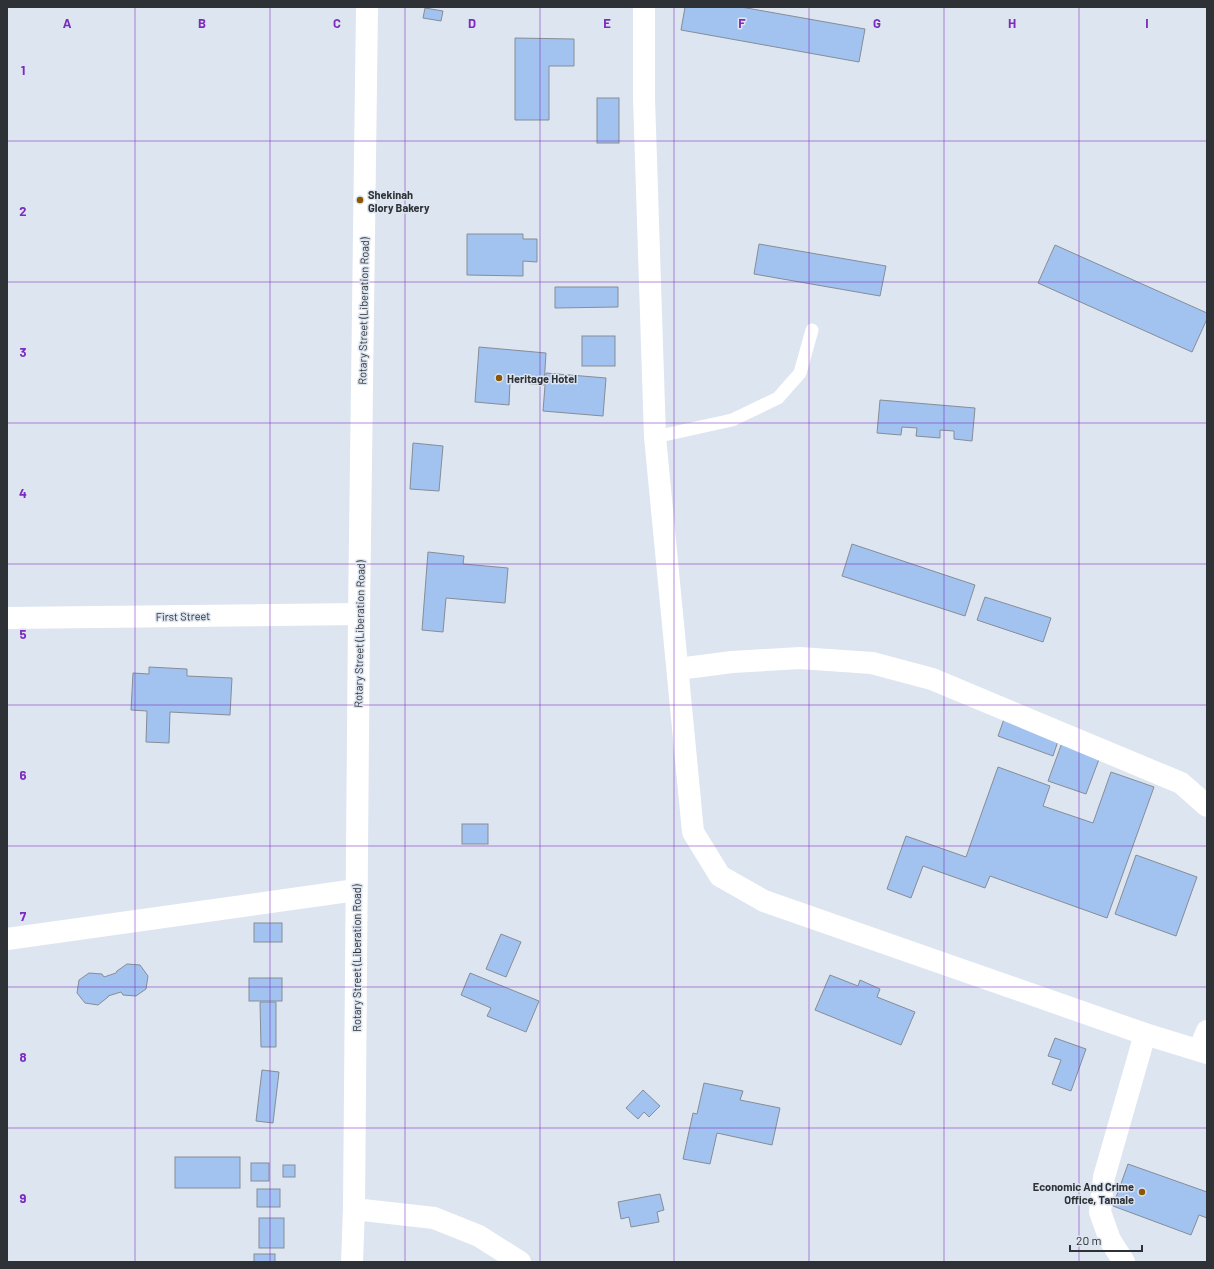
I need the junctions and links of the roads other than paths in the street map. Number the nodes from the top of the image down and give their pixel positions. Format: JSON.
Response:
{"nodes":[{"id":1,"x":367,"y":7,"type":"edge"},
{"id":2,"x":644,"y":7,"type":"edge"},
{"id":3,"x":812,"y":330,"type":"dead end"},
{"id":4,"x":655,"y":437,"type":"junction"},
{"id":5,"x":359,"y":614,"type":"junction"},
{"id":6,"x":7,"y":618,"type":"edge"},
{"id":7,"x":678,"y":669,"type":"junction"},
{"id":8,"x":1207,"y":806,"type":"edge"},
{"id":9,"x":356,"y":890,"type":"junction"},
{"id":10,"x":7,"y":939,"type":"edge"},
{"id":11,"x":1145,"y":1034,"type":"junction"},
{"id":12,"x":1204,"y":1044,"type":"edge"},
{"id":13,"x":354,"y":1209,"type":"junction"},
{"id":14,"x":352,"y":1262,"type":"edge"},
{"id":15,"x":520,"y":1262,"type":"edge"},
{"id":16,"x":1124,"y":1262,"type":"edge"}],
"edges":[{"from":1,"to":5,"type":"street","name":"Rotary Street (Liberation Road)"},
{"from":2,"to":4,"type":"street"},
{"from":3,"to":4,"type":"lane"},
{"from":4,"to":7,"type":"street"},
{"from":5,"to":6,"type":"street","name":"First Street"},
{"from":5,"to":9,"type":"street","name":"Rotary Street (Liberation Road)"},
{"from":7,"to":8,"type":"street"},
{"from":7,"to":11,"type":"street"},
{"from":9,"to":10,"type":"street"},
{"from":9,"to":13,"type":"street","name":"Rotary Street (Liberation Road)"},
{"from":11,"to":12,"type":"street"},
{"from":11,"to":16,"type":"street"},
{"from":13,"to":14,"type":"street","name":"Rotary Street (Liberation Road)"},
{"from":13,"to":15,"type":"street"}]}
